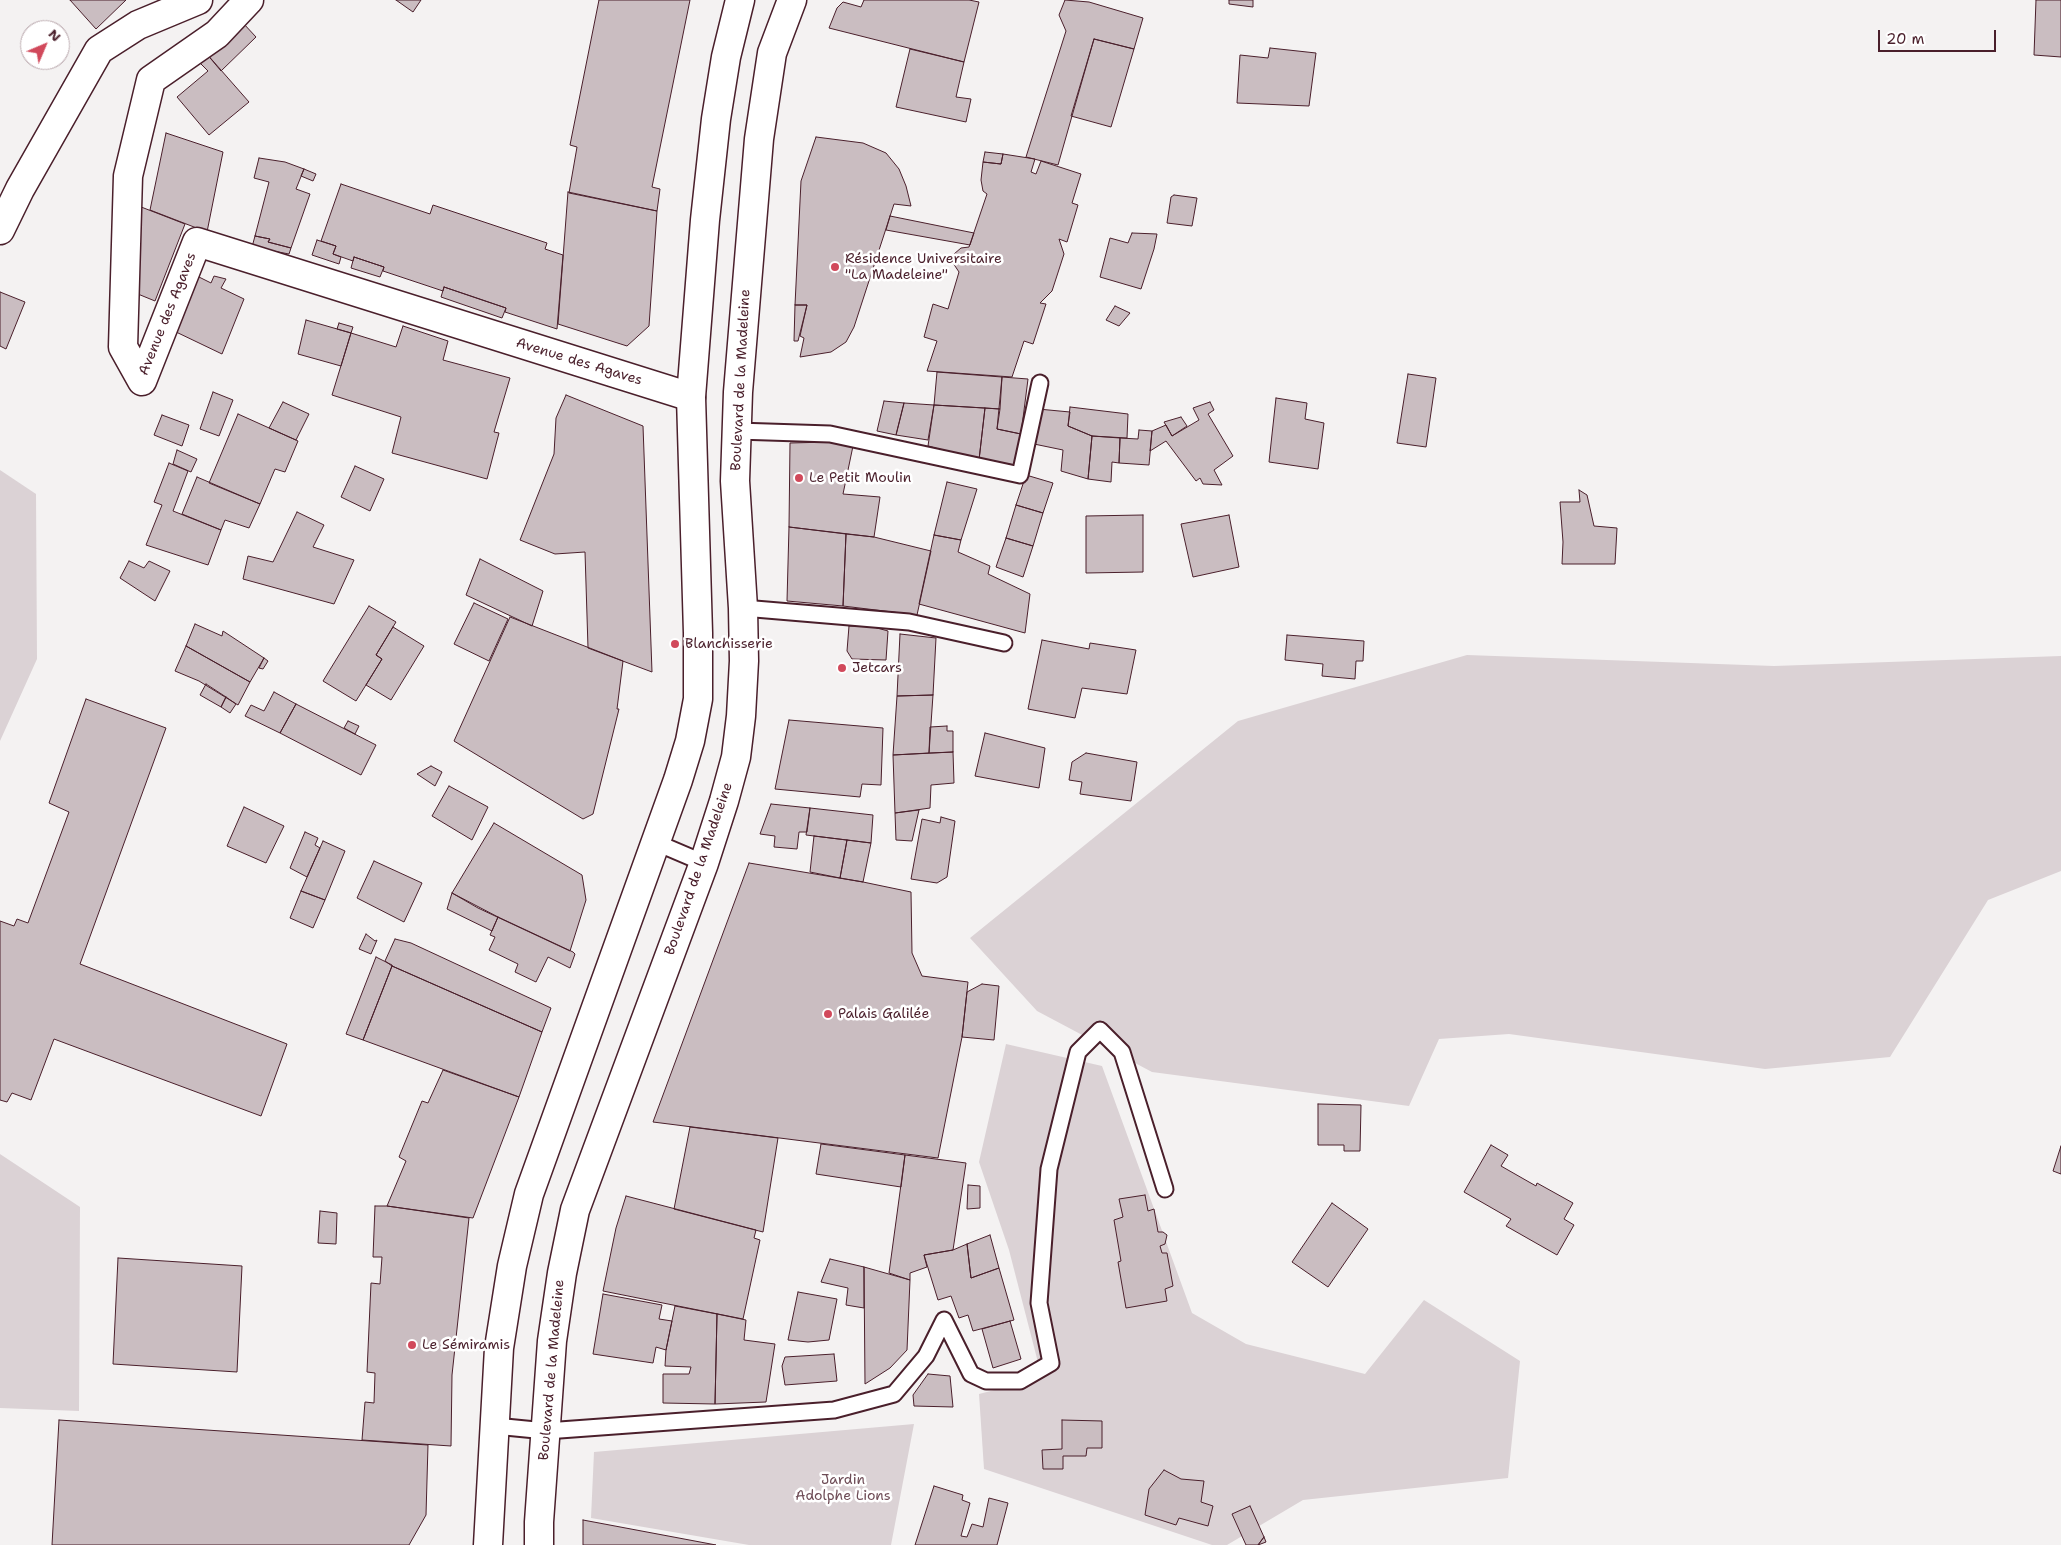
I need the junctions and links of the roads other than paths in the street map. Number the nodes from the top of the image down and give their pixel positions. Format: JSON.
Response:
{"nodes":[{"id":1,"x":198,"y":0,"type":"edge"},
{"id":2,"x":249,"y":0,"type":"edge"},
{"id":3,"x":740,"y":0,"type":"edge"},
{"id":4,"x":792,"y":0,"type":"edge"},
{"id":5,"x":0,"y":230,"type":"edge"},
{"id":6,"x":1040,"y":383,"type":"dead end"},
{"id":7,"x":691,"y":397,"type":"junction"},
{"id":8,"x":737,"y":431,"type":"junction"},
{"id":9,"x":743,"y":608,"type":"junction"},
{"id":10,"x":1004,"y":643,"type":"dead end"},
{"id":11,"x":657,"y":843,"type":"junction"},
{"id":12,"x":704,"y":863,"type":"junction"},
{"id":13,"x":1165,"y":1189,"type":"dead end"},
{"id":14,"x":495,"y":1426,"type":"junction"},
{"id":15,"x":546,"y":1431,"type":"junction"},
{"id":16,"x":488,"y":1545,"type":"edge"},
{"id":17,"x":540,"y":1545,"type":"edge"}],
"edges":[{"from":1,"to":5,"type":"street"},
{"from":2,"to":7,"type":"street","name":"Avenue des Agaves"},
{"from":3,"to":7,"type":"street"},
{"from":4,"to":8,"type":"street","name":"Boulevard de la Madeleine"},
{"from":6,"to":8,"type":"lane"},
{"from":7,"to":11,"type":"street"},
{"from":8,"to":9,"type":"street","name":"Boulevard de la Madeleine"},
{"from":9,"to":10,"type":"lane"},
{"from":9,"to":12,"type":"street","name":"Boulevard de la Madeleine"},
{"from":11,"to":12,"type":"lane"},
{"from":11,"to":14,"type":"street"},
{"from":12,"to":15,"type":"street","name":"Boulevard de la Madeleine"},
{"from":13,"to":15,"type":"lane"},
{"from":14,"to":15,"type":"lane"},
{"from":14,"to":16,"type":"street"},
{"from":15,"to":17,"type":"street","name":"Boulevard de la Madeleine"}]}
